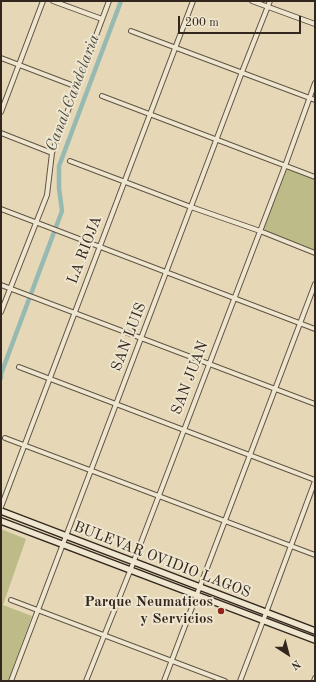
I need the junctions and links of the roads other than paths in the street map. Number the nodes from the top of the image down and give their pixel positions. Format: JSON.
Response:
{"nodes":[{"id":1,"x":43,"y":1,"type":"edge"},
{"id":2,"x":53,"y":1,"type":"edge"},
{"id":3,"x":109,"y":1,"type":"edge"},
{"id":4,"x":193,"y":1,"type":"edge"},
{"id":5,"x":252,"y":1,"type":"edge"},
{"id":6,"x":270,"y":1,"type":"edge"},
{"id":7,"x":268,"y":7,"type":"junction"},
{"id":8,"x":102,"y":19,"type":"junction"},
{"id":9,"x":315,"y":24,"type":"edge"},
{"id":10,"x":131,"y":31,"type":"dead end"},
{"id":11,"x":175,"y":47,"type":"junction"},
{"id":12,"x":1,"y":58,"type":"edge"},
{"id":13,"x":18,"y":65,"type":"junction"},
{"id":14,"x":242,"y":72,"type":"junction"},
{"id":15,"x":315,"y":83,"type":"edge"},
{"id":16,"x":77,"y":88,"type":"junction"},
{"id":17,"x":102,"y":96,"type":"dead end"},
{"id":18,"x":309,"y":98,"type":"junction"},
{"id":19,"x":315,"y":100,"type":"edge"},
{"id":20,"x":1,"y":112,"type":"edge"},
{"id":21,"x":149,"y":114,"type":"junction"},
{"id":22,"x":1,"y":133,"type":"edge"},
{"id":23,"x":216,"y":139,"type":"junction"},
{"id":24,"x":52,"y":153,"type":"junction"},
{"id":25,"x":70,"y":161,"type":"dead end"},
{"id":26,"x":285,"y":166,"type":"junction"},
{"id":27,"x":315,"y":177,"type":"edge"},
{"id":28,"x":124,"y":181,"type":"junction"},
{"id":29,"x":191,"y":207,"type":"junction"},
{"id":30,"x":1,"y":210,"type":"edge"},
{"id":31,"x":35,"y":222,"type":"junction"},
{"id":32,"x":260,"y":231,"type":"junction"},
{"id":33,"x":99,"y":247,"type":"junction"},
{"id":34,"x":315,"y":253,"type":"edge"},
{"id":35,"x":166,"y":272,"type":"junction"},
{"id":36,"x":315,"y":284,"type":"edge"},
{"id":37,"x":1,"y":285,"type":"edge"},
{"id":38,"x":10,"y":288,"type":"junction"},
{"id":39,"x":234,"y":298,"type":"junction"},
{"id":40,"x":1,"y":312,"type":"edge"},
{"id":41,"x":74,"y":312,"type":"junction"},
{"id":42,"x":300,"y":323,"type":"junction"},
{"id":43,"x":315,"y":329,"type":"edge"},
{"id":44,"x":141,"y":338,"type":"junction"},
{"id":45,"x":209,"y":364,"type":"junction"},
{"id":46,"x":19,"y":367,"type":"dead end"},
{"id":47,"x":50,"y":379,"type":"junction"},
{"id":48,"x":275,"y":389,"type":"junction"},
{"id":49,"x":116,"y":404,"type":"junction"},
{"id":50,"x":315,"y":404,"type":"edge"},
{"id":51,"x":184,"y":430,"type":"junction"},
{"id":52,"x":5,"y":438,"type":"dead end"},
{"id":53,"x":24,"y":445,"type":"junction"},
{"id":54,"x":250,"y":455,"type":"junction"},
{"id":55,"x":91,"y":470,"type":"junction"},
{"id":56,"x":315,"y":481,"type":"edge"},
{"id":57,"x":159,"y":496,"type":"junction"},
{"id":58,"x":1,"y":507,"type":"edge"},
{"id":59,"x":1,"y":511,"type":"edge"},
{"id":60,"x":1,"y":521,"type":"edge"},
{"id":61,"x":224,"y":521,"type":"junction"},
{"id":62,"x":65,"y":536,"type":"junction"},
{"id":63,"x":62,"y":544,"type":"junction"},
{"id":64,"x":290,"y":546,"type":"junction"},
{"id":65,"x":315,"y":556,"type":"edge"},
{"id":66,"x":134,"y":562,"type":"junction"},
{"id":67,"x":130,"y":570,"type":"junction"},
{"id":68,"x":200,"y":587,"type":"junction"},
{"id":69,"x":196,"y":595,"type":"junction"},
{"id":70,"x":11,"y":600,"type":"dead end"},
{"id":71,"x":38,"y":610,"type":"junction"},
{"id":72,"x":266,"y":612,"type":"junction"},
{"id":73,"x":263,"y":621,"type":"junction"},
{"id":74,"x":315,"y":631,"type":"edge"},
{"id":75,"x":104,"y":635,"type":"junction"},
{"id":76,"x":315,"y":640,"type":"edge"},
{"id":77,"x":172,"y":660,"type":"junction"},
{"id":78,"x":315,"y":678,"type":"edge"},
{"id":79,"x":11,"y":680,"type":"edge"},
{"id":80,"x":17,"y":681,"type":"edge"},
{"id":81,"x":86,"y":681,"type":"edge"},
{"id":82,"x":164,"y":681,"type":"edge"},
{"id":83,"x":225,"y":681,"type":"edge"},
{"id":84,"x":240,"y":681,"type":"edge"},
{"id":85,"x":314,"y":681,"type":"edge"}],
"edges":[{"from":1,"to":13,"type":"street"},
{"from":2,"to":8,"type":"street"},
{"from":3,"to":8,"type":"street"},
{"from":4,"to":11,"type":"street","name":"LA RIOJA"},
{"from":5,"to":7,"type":"street"},
{"from":6,"to":7,"type":"street","name":"SAN LUIS"},
{"from":7,"to":9,"type":"street"},
{"from":7,"to":14,"type":"street","name":"SAN LUIS"},
{"from":8,"to":16,"type":"street"},
{"from":10,"to":11,"type":"street"},
{"from":11,"to":14,"type":"street"},
{"from":11,"to":21,"type":"street","name":"LA RIOJA"},
{"from":12,"to":13,"type":"street"},
{"from":13,"to":16,"type":"street"},
{"from":13,"to":20,"type":"street"},
{"from":14,"to":18,"type":"street"},
{"from":14,"to":23,"type":"street","name":"SAN LUIS"},
{"from":15,"to":18,"type":"street","name":"SAN JUAN"},
{"from":16,"to":24,"type":"street"},
{"from":17,"to":21,"type":"street"},
{"from":18,"to":19,"type":"street"},
{"from":18,"to":26,"type":"street","name":"SAN JUAN"},
{"from":21,"to":23,"type":"street"},
{"from":21,"to":28,"type":"street","name":"LA RIOJA"},
{"from":22,"to":24,"type":"street"},
{"from":23,"to":26,"type":"street"},
{"from":23,"to":29,"type":"street","name":"SAN LUIS"},
{"from":24,"to":31,"type":"street"},
{"from":25,"to":28,"type":"street"},
{"from":26,"to":27,"type":"street"},
{"from":26,"to":32,"type":"street","name":"SAN JUAN"},
{"from":28,"to":29,"type":"street"},
{"from":28,"to":33,"type":"street","name":"LA RIOJA"},
{"from":29,"to":32,"type":"street"},
{"from":29,"to":35,"type":"street","name":"SAN LUIS"},
{"from":30,"to":31,"type":"street"},
{"from":31,"to":33,"type":"street"},
{"from":31,"to":38,"type":"street"},
{"from":32,"to":34,"type":"street"},
{"from":32,"to":39,"type":"street","name":"SAN JUAN"},
{"from":33,"to":35,"type":"street"},
{"from":33,"to":41,"type":"street","name":"LA RIOJA"},
{"from":35,"to":39,"type":"street"},
{"from":35,"to":44,"type":"street","name":"SAN LUIS"},
{"from":36,"to":42,"type":"street"},
{"from":37,"to":38,"type":"street"},
{"from":38,"to":40,"type":"street"},
{"from":38,"to":41,"type":"street"},
{"from":39,"to":42,"type":"street"},
{"from":39,"to":45,"type":"street","name":"SAN JUAN"},
{"from":41,"to":44,"type":"street"},
{"from":41,"to":47,"type":"street","name":"LA RIOJA"},
{"from":42,"to":43,"type":"street"},
{"from":42,"to":48,"type":"street"},
{"from":44,"to":45,"type":"street"},
{"from":44,"to":49,"type":"street","name":"SAN LUIS"},
{"from":45,"to":48,"type":"street"},
{"from":45,"to":51,"type":"street","name":"SAN JUAN"},
{"from":46,"to":47,"type":"street"},
{"from":47,"to":49,"type":"street"},
{"from":47,"to":53,"type":"street","name":"LA RIOJA"},
{"from":48,"to":50,"type":"street"},
{"from":48,"to":54,"type":"street"},
{"from":49,"to":51,"type":"street"},
{"from":49,"to":55,"type":"street","name":"SAN LUIS"},
{"from":51,"to":54,"type":"street"},
{"from":51,"to":57,"type":"street","name":"SAN JUAN"},
{"from":52,"to":53,"type":"street"},
{"from":53,"to":55,"type":"street"},
{"from":53,"to":58,"type":"street","name":"LA RIOJA"},
{"from":54,"to":56,"type":"street"},
{"from":54,"to":61,"type":"street"},
{"from":55,"to":57,"type":"street"},
{"from":55,"to":62,"type":"street","name":"SAN LUIS"},
{"from":56,"to":64,"type":"street"},
{"from":57,"to":61,"type":"street"},
{"from":57,"to":66,"type":"street","name":"SAN JUAN"},
{"from":59,"to":62,"type":"main road","name":"BULEVAR OVIDIO LAGOS"},
{"from":60,"to":63,"type":"main road","name":"BULEVAR OVIDIO LAGOS"},
{"from":61,"to":64,"type":"street"},
{"from":61,"to":68,"type":"street"},
{"from":62,"to":63,"type":"street","name":"SAN LUIS"},
{"from":62,"to":66,"type":"main road","name":"BULEVAR OVIDIO LAGOS"},
{"from":63,"to":67,"type":"main road","name":"BULEVAR OVIDIO LAGOS"},
{"from":63,"to":71,"type":"street","name":"SAN LUIS"},
{"from":64,"to":65,"type":"street"},
{"from":64,"to":72,"type":"street"},
{"from":66,"to":67,"type":"street","name":"SAN JUAN"},
{"from":66,"to":68,"type":"main road","name":"BULEVAR OVIDIO LAGOS"},
{"from":67,"to":69,"type":"main road","name":"BULEVAR OVIDIO LAGOS"},
{"from":67,"to":75,"type":"street","name":"SAN JUAN"},
{"from":68,"to":69,"type":"street"},
{"from":68,"to":72,"type":"main road","name":"BULEVAR OVIDIO LAGOS"},
{"from":69,"to":73,"type":"main road","name":"BULEVAR OVIDIO LAGOS"},
{"from":69,"to":77,"type":"street"},
{"from":70,"to":71,"type":"street"},
{"from":71,"to":75,"type":"street"},
{"from":71,"to":79,"type":"street","name":"SAN LUIS"},
{"from":72,"to":73,"type":"street"},
{"from":72,"to":74,"type":"main road","name":"BULEVAR OVIDIO LAGOS"},
{"from":73,"to":76,"type":"main road","name":"BULEVAR OVIDIO LAGOS"},
{"from":73,"to":84,"type":"street"},
{"from":75,"to":77,"type":"street"},
{"from":75,"to":81,"type":"street","name":"SAN JUAN"},
{"from":77,"to":82,"type":"street"},
{"from":77,"to":83,"type":"street"},
{"from":78,"to":85,"type":"street"},
{"from":79,"to":80,"type":"street"}]}
